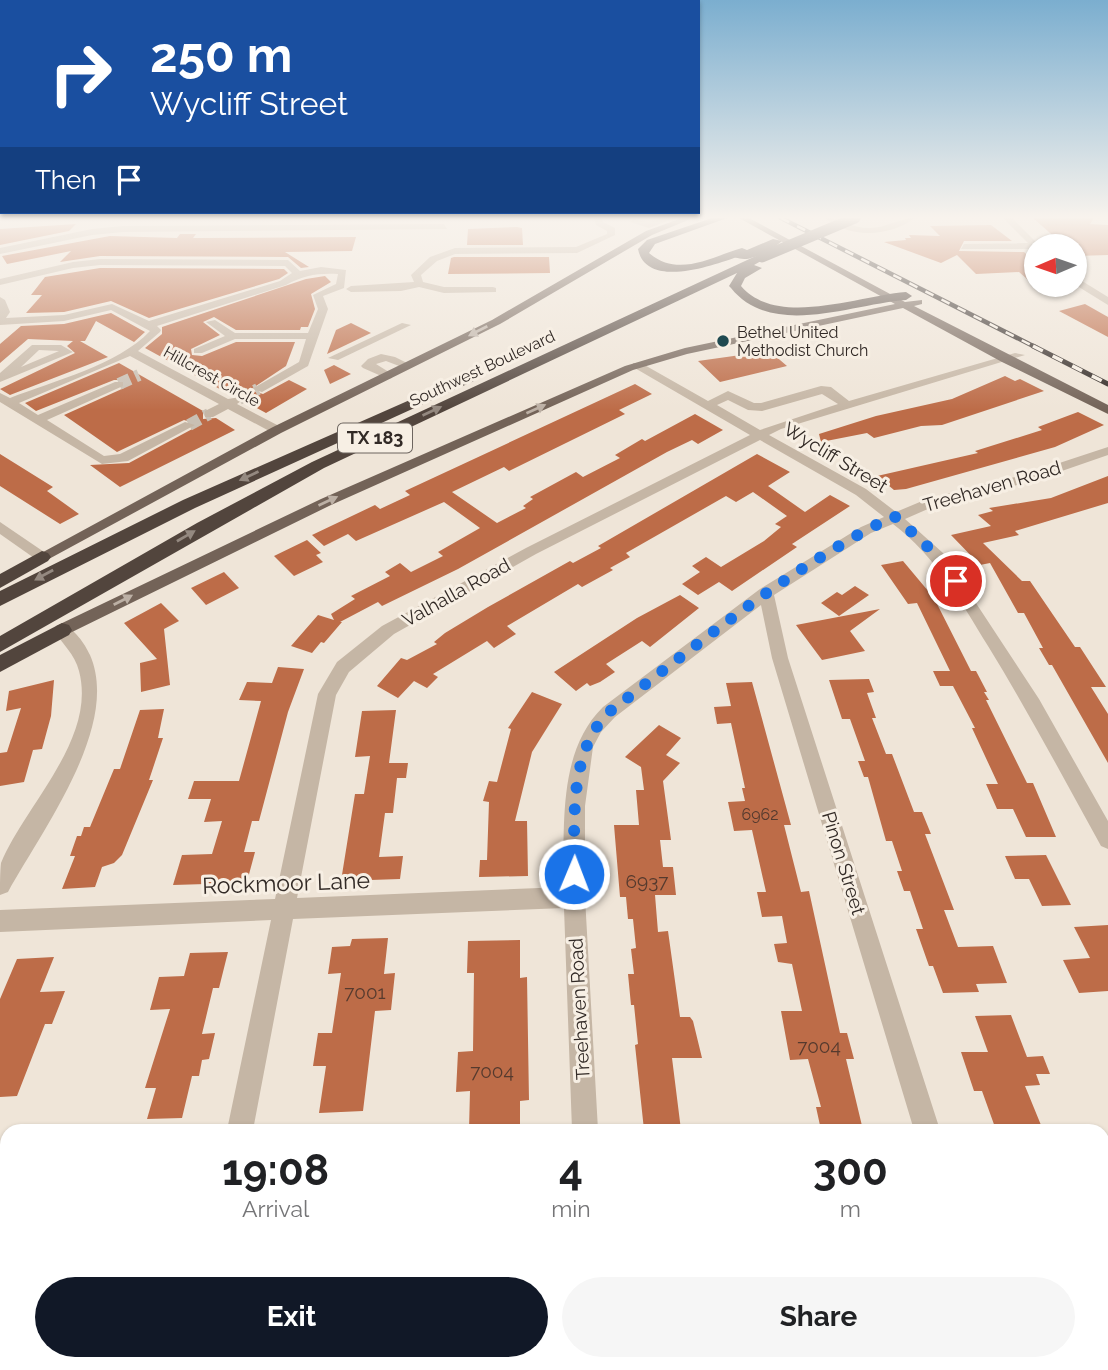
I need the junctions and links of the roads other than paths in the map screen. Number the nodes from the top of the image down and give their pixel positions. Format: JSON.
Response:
{"nodes":[{"id":1,"x":285,"y":282,"type":"edge"},
{"id":2,"x":342,"y":282,"type":"edge"},
{"id":3,"x":565,"y":282,"type":"edge"},
{"id":4,"x":696,"y":282,"type":"edge"},
{"id":5,"x":702,"y":282,"type":"edge"},
{"id":6,"x":737,"y":282,"type":"edge"},
{"id":7,"x":862,"y":282,"type":"edge"},
{"id":8,"x":876,"y":282,"type":"edge"},
{"id":9,"x":419,"y":284,"type":"joint"},
{"id":10,"x":1087,"y":288,"type":"edge"},
{"id":11,"x":351,"y":289,"type":"dead end"},
{"id":12,"x":494,"y":290,"type":"dead end"},
{"id":13,"x":888,"y":296,"type":"junction"},
{"id":14,"x":0,"y":300,"type":"edge"},
{"id":15,"x":910,"y":301,"type":"junction"},
{"id":16,"x":1108,"y":302,"type":"edge"},
{"id":17,"x":850,"y":303,"type":"junction"},
{"id":18,"x":865,"y":314,"type":"junction"},
{"id":19,"x":0,"y":321,"type":"edge"},
{"id":20,"x":211,"y":322,"type":"dead end"},
{"id":21,"x":148,"y":325,"type":"junction"},
{"id":22,"x":406,"y":325,"type":"dead end"},
{"id":23,"x":312,"y":335,"type":"junction"},
{"id":24,"x":233,"y":336,"type":"junction"},
{"id":25,"x":356,"y":348,"type":"junction"},
{"id":26,"x":198,"y":351,"type":"dead end"},
{"id":27,"x":131,"y":352,"type":"junction"},
{"id":28,"x":334,"y":358,"type":"dead end"},
{"id":29,"x":1012,"y":358,"type":"junction"},
{"id":30,"x":373,"y":359,"type":"junction"},
{"id":31,"x":160,"y":365,"type":"junction"},
{"id":32,"x":637,"y":365,"type":"junction"},
{"id":33,"x":407,"y":366,"type":"junction"},
{"id":34,"x":139,"y":375,"type":"tunnel mouth"},
{"id":35,"x":388,"y":376,"type":"junction"},
{"id":36,"x":0,"y":379,"type":"edge"},
{"id":37,"x":120,"y":384,"type":"tunnel mouth"},
{"id":38,"x":258,"y":389,"type":"tunnel mouth"},
{"id":39,"x":5,"y":400,"type":"edge"},
{"id":40,"x":234,"y":401,"type":"junction"},
{"id":41,"x":709,"y":405,"type":"junction"},
{"id":42,"x":848,"y":406,"type":"junction"},
{"id":43,"x":1108,"y":408,"type":"edge"},
{"id":44,"x":209,"y":414,"type":"tunnel mouth"},
{"id":45,"x":37,"y":420,"type":"junction"},
{"id":46,"x":189,"y":425,"type":"tunnel mouth"},
{"id":47,"x":277,"y":430,"type":"junction"},
{"id":48,"x":760,"y":433,"type":"junction"},
{"id":49,"x":1108,"y":451,"type":"edge"},
{"id":50,"x":894,"y":516,"type":"junction"},
{"id":51,"x":0,"y":527,"type":"edge"},
{"id":52,"x":42,"y":557,"type":"junction"},
{"id":53,"x":0,"y":582,"type":"edge"},
{"id":54,"x":766,"y":593,"type":"junction"},
{"id":55,"x":0,"y":599,"type":"edge"},
{"id":56,"x":62,"y":630,"type":"junction"},
{"id":57,"x":0,"y":645,"type":"edge"},
{"id":58,"x":0,"y":664,"type":"edge"},
{"id":59,"x":1108,"y":840,"type":"edge"},
{"id":60,"x":0,"y":884,"type":"edge"},
{"id":61,"x":574,"y":897,"type":"junction"},
{"id":62,"x":285,"y":909,"type":"junction"},
{"id":63,"x":0,"y":921,"type":"edge"},
{"id":64,"x":241,"y":1124,"type":"edge"},
{"id":65,"x":585,"y":1124,"type":"edge"},
{"id":66,"x":925,"y":1124,"type":"edge"}],
"edges":[{"from":1,"to":21,"type":"street"},
{"from":2,"to":23,"type":"street"},
{"from":3,"to":33,"type":"main road","name":"Southwest Boulevard","one_way":true},
{"from":4,"to":55,"type":"highway","name":"Southwest Boulevard","number":"TX 183","one_way":true},
{"from":57,"to":5,"type":"highway","name":"Southwest Boulevard","number":"TX 183","one_way":true},
{"from":6,"to":17,"type":"highway"},
{"from":7,"to":13,"type":"main road"},
{"from":8,"to":15,"type":"main road"},
{"from":9,"to":11,"type":"street"},
{"from":9,"to":12,"type":"street"},
{"from":10,"to":16,"type":"street"},
{"from":13,"to":15,"type":"highway"},
{"from":13,"to":17,"type":"highway"},
{"from":14,"to":19,"type":"street"},
{"from":15,"to":18,"type":"main road"},
{"from":15,"to":29,"type":"main road"},
{"from":17,"to":18,"type":"highway"},
{"from":18,"to":32,"type":"main road"},
{"from":19,"to":21,"type":"street"},
{"from":20,"to":24,"type":"street"},
{"from":21,"to":27,"type":"street","name":"Hillcrest Circle"},
{"from":22,"to":25,"type":"street"},
{"from":23,"to":24,"type":"street"},
{"from":23,"to":38,"type":"street"},
{"from":24,"to":26,"type":"street"},
{"from":25,"to":28,"type":"street"},
{"from":25,"to":30,"type":"street"},
{"from":27,"to":31,"type":"street","name":"Hillcrest Circle"},
{"from":27,"to":39,"type":"street","name":"Hillcrest Circle"},
{"from":29,"to":42,"type":"street","name":"Valhalla Road"},
{"from":29,"to":43,"type":"main road"},
{"from":30,"to":33,"type":"street"},
{"from":30,"to":35,"type":"street"},
{"from":31,"to":34,"type":"street"},
{"from":31,"to":40,"type":"street","name":"Hillcrest Circle"},
{"from":32,"to":41,"type":"street","name":"Wycliff Street"},
{"from":56,"to":32,"type":"main road","one_way":true},
{"from":33,"to":35,"type":"main road","name":"Southwest Boulevard"},
{"from":35,"to":47,"type":"main road","name":"Southwest Boulevard"},
{"from":36,"to":36,"type":"street"},
{"from":37,"to":45,"type":"street"},
{"from":39,"to":45,"type":"street"},
{"from":40,"to":44,"type":"street"},
{"from":40,"to":47,"type":"street","name":"Hillcrest Circle"},
{"from":41,"to":42,"type":"street"},
{"from":41,"to":48,"type":"street","name":"Wycliff Street"},
{"from":42,"to":48,"type":"street","name":"Valhalla Road"},
{"from":45,"to":46,"type":"street"},
{"from":47,"to":52,"type":"main road","name":"Southwest Boulevard"},
{"from":48,"to":50,"type":"street","name":"Wycliff Street"},
{"from":48,"to":62,"type":"street","name":"Valhalla Road"},
{"from":49,"to":50,"type":"street","name":"Treehaven Road"},
{"from":50,"to":54,"type":"street","name":"Treehaven Road"},
{"from":50,"to":59,"type":"street","name":"Wycliff Street"},
{"from":51,"to":52,"type":"street"},
{"from":52,"to":53,"type":"highway"},
{"from":54,"to":61,"type":"street","name":"Treehaven Road"},
{"from":54,"to":66,"type":"street","name":"Pinon Street"},
{"from":56,"to":58,"type":"highway"},
{"from":56,"to":60,"type":"street"},
{"from":61,"to":62,"type":"street","name":"Rockmoor Lane"},
{"from":61,"to":65,"type":"street","name":"Treehaven Road"},
{"from":62,"to":63,"type":"street","name":"Rockmoor Lane"},
{"from":62,"to":64,"type":"street","name":"Valhalla Road"}]}
